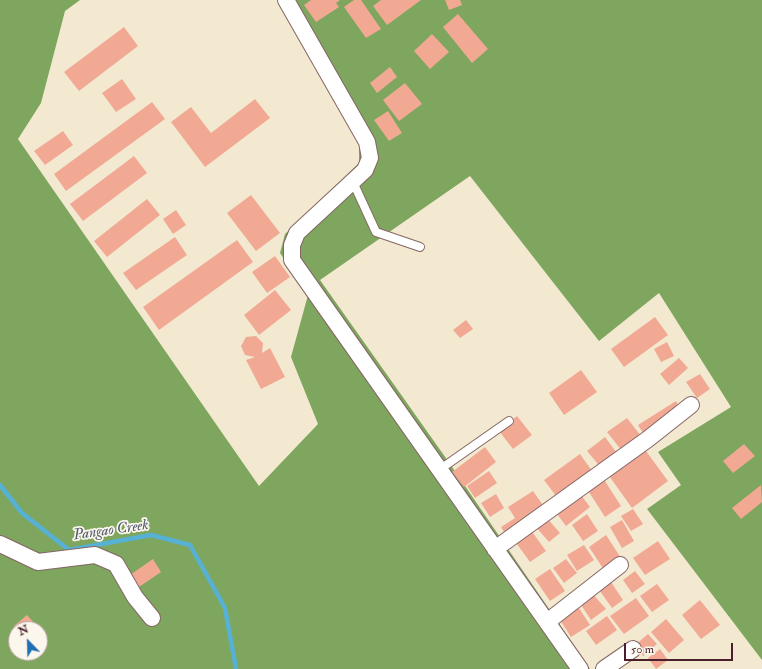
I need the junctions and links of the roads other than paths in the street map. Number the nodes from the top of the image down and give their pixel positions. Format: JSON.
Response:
{"nodes":[{"id":1,"x":286,"y":0,"type":"edge"},
{"id":2,"x":352,"y":182,"type":"junction"},
{"id":3,"x":420,"y":248,"type":"dead end"},
{"id":4,"x":691,"y":405,"type":"dead end"},
{"id":5,"x":509,"y":421,"type":"dead end"},
{"id":6,"x":439,"y":470,"type":"junction"},
{"id":7,"x":0,"y":544,"type":"edge"},
{"id":8,"x":495,"y":549,"type":"junction"},
{"id":9,"x":620,"y":565,"type":"dead end"},
{"id":10,"x":152,"y":618,"type":"dead end"},
{"id":11,"x":547,"y":622,"type":"junction"},
{"id":12,"x":633,"y":649,"type":"dead end"},
{"id":13,"x":580,"y":669,"type":"edge"},
{"id":14,"x":604,"y":669,"type":"edge"}],
"edges":[{"from":1,"to":2,"type":"street"},
{"from":2,"to":3,"type":"lane"},
{"from":2,"to":6,"type":"street"},
{"from":4,"to":8,"type":"street"},
{"from":5,"to":6,"type":"lane"},
{"from":6,"to":8,"type":"street"},
{"from":7,"to":10,"type":"street"},
{"from":8,"to":11,"type":"street"},
{"from":9,"to":11,"type":"street"},
{"from":11,"to":13,"type":"street"},
{"from":12,"to":14,"type":"street"}]}
